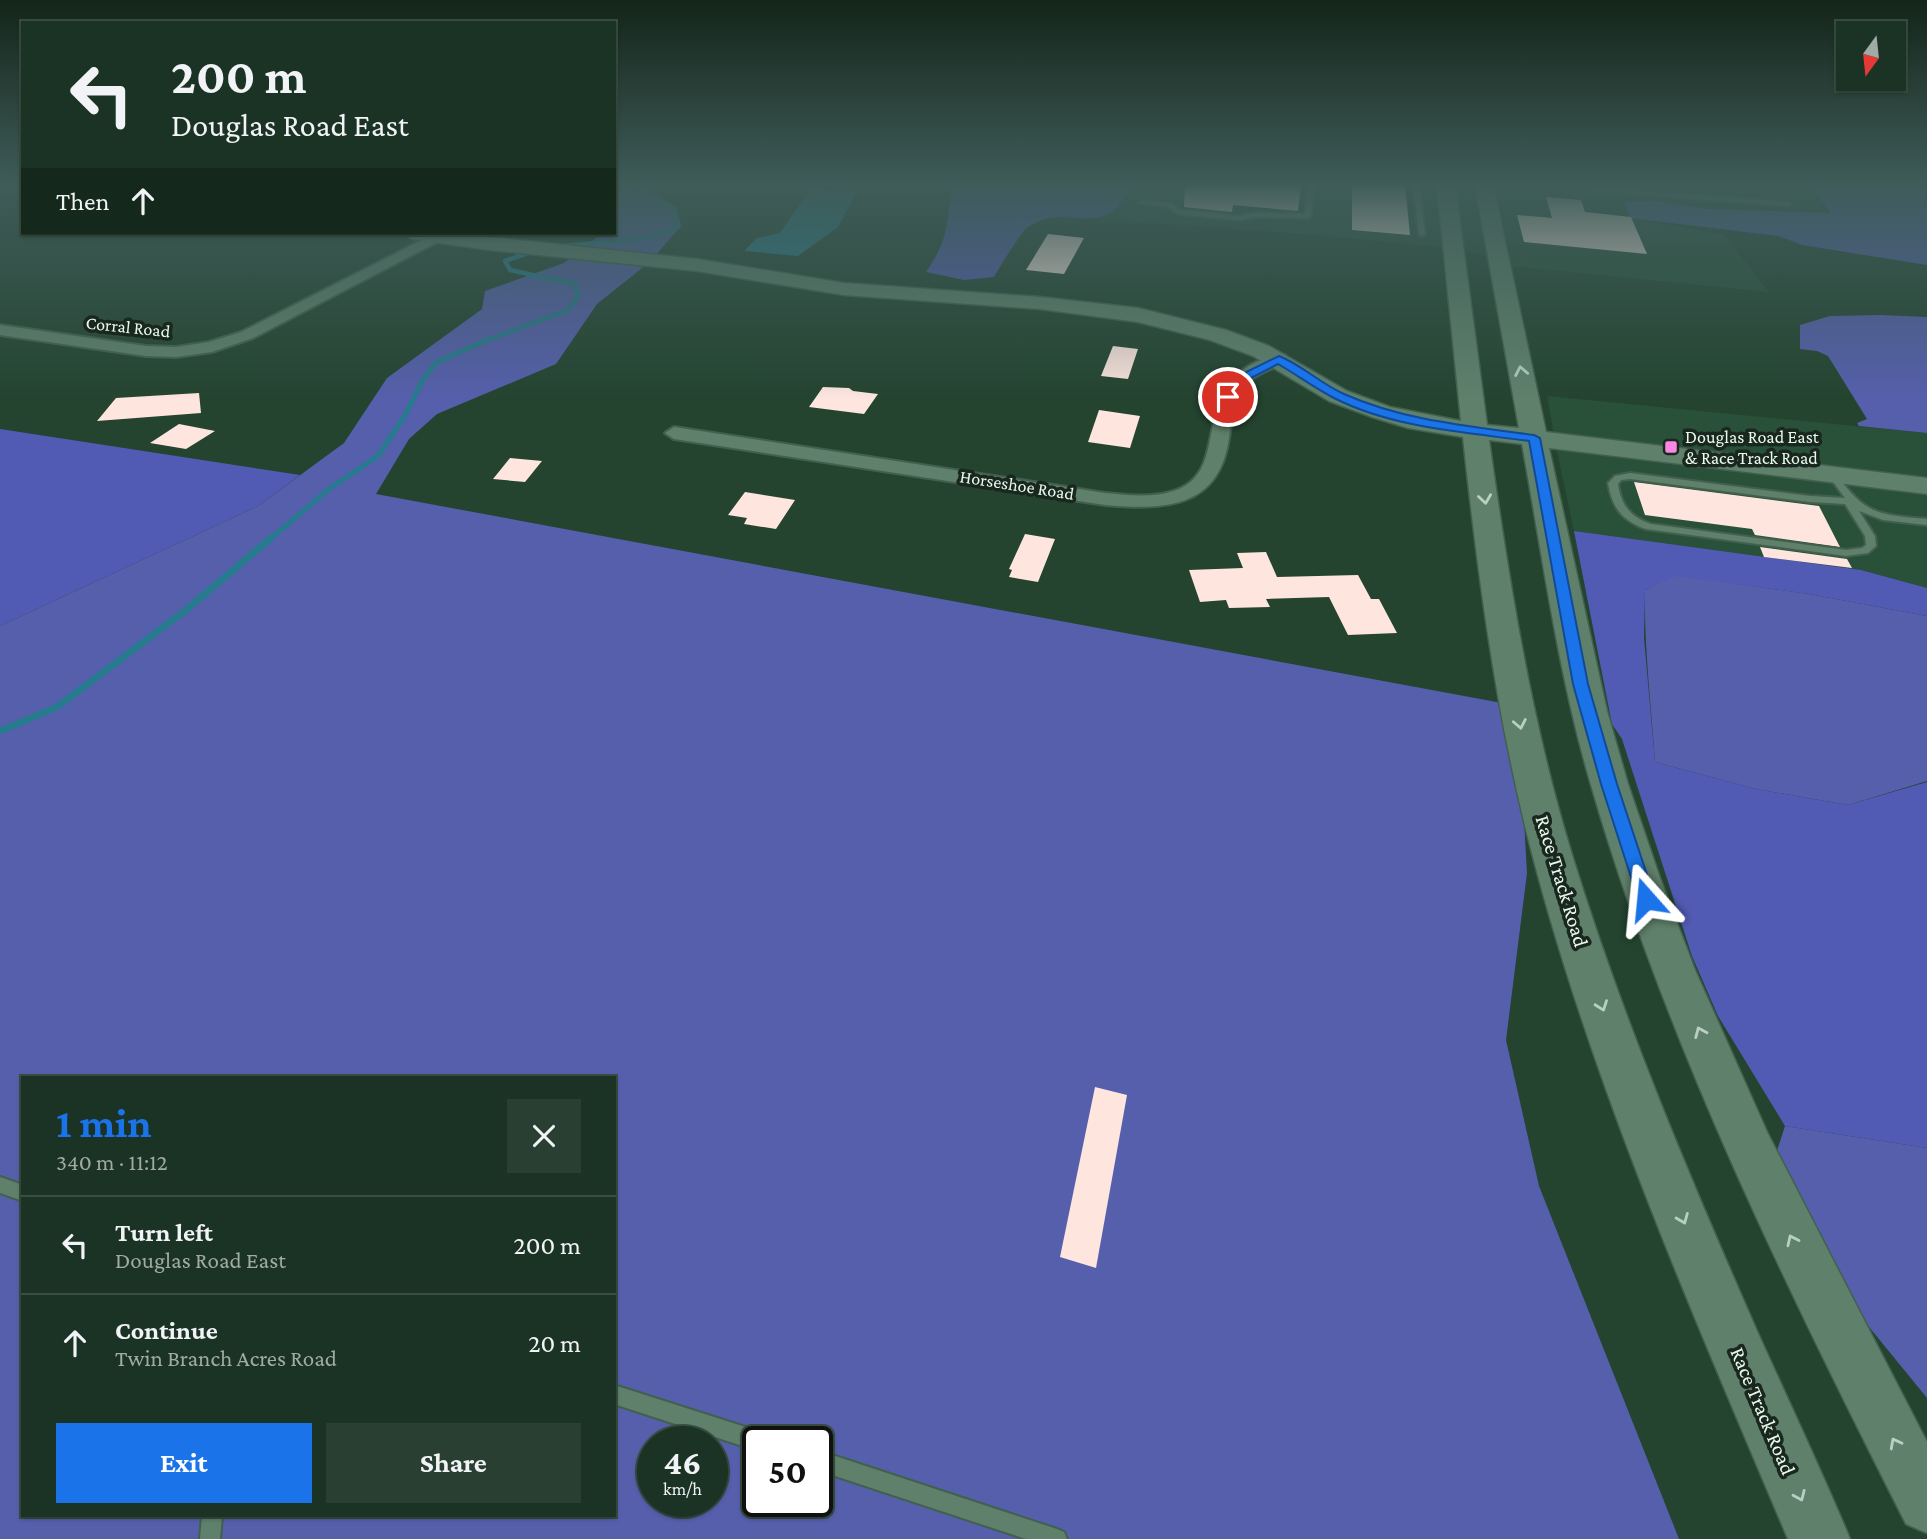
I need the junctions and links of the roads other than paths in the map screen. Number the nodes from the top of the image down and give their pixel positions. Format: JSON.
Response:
{"nodes":[{"id":1,"x":398,"y":257,"type":"edge"},
{"id":2,"x":621,"y":257,"type":"edge"},
{"id":3,"x":1455,"y":257,"type":"edge"},
{"id":4,"x":1498,"y":257,"type":"edge"},
{"id":5,"x":0,"y":330,"type":"edge"},
{"id":6,"x":1279,"y":359,"type":"junction"},
{"id":7,"x":1476,"y":431,"type":"junction"},
{"id":8,"x":674,"y":433,"type":"dead end"},
{"id":9,"x":1534,"y":438,"type":"junction"},
{"id":10,"x":1833,"y":475,"type":"junction"},
{"id":11,"x":1927,"y":486,"type":"edge"},
{"id":12,"x":1848,"y":501,"type":"junction"},
{"id":13,"x":1927,"y":522,"type":"edge"},
{"id":14,"x":0,"y":1185,"type":"edge"},
{"id":15,"x":21,"y":1192,"type":"edge"},
{"id":16,"x":616,"y":1395,"type":"edge"},
{"id":17,"x":742,"y":1436,"type":"edge"},
{"id":18,"x":833,"y":1465,"type":"edge"},
{"id":19,"x":1927,"y":1503,"type":"edge"},
{"id":20,"x":212,"y":1517,"type":"edge"},
{"id":21,"x":210,"y":1539,"type":"edge"},
{"id":22,"x":1057,"y":1539,"type":"edge"},
{"id":23,"x":1819,"y":1539,"type":"edge"}],
"edges":[{"from":1,"to":5,"type":"street","name":"Corral Road"},
{"from":2,"to":6,"type":"main road"},
{"from":3,"to":7,"type":"main road","name":"Race Track Road"},
{"from":9,"to":4,"type":"main road","one_way":true},
{"from":6,"to":7,"type":"main road"},
{"from":6,"to":8,"type":"street","name":"Horseshoe Road"},
{"from":7,"to":9,"type":"main road"},
{"from":7,"to":23,"type":"main road","name":"Race Track Road","one_way":true},
{"from":9,"to":10,"type":"main road"},
{"from":19,"to":9,"type":"main road","one_way":true},
{"from":10,"to":11,"type":"main road"},
{"from":10,"to":12,"type":"lane"},
{"from":12,"to":12,"type":"lane"},
{"from":12,"to":13,"type":"lane"},
{"from":14,"to":15,"type":"lane"},
{"from":16,"to":17,"type":"lane"},
{"from":18,"to":22,"type":"lane"},
{"from":20,"to":21,"type":"lane"}]}
